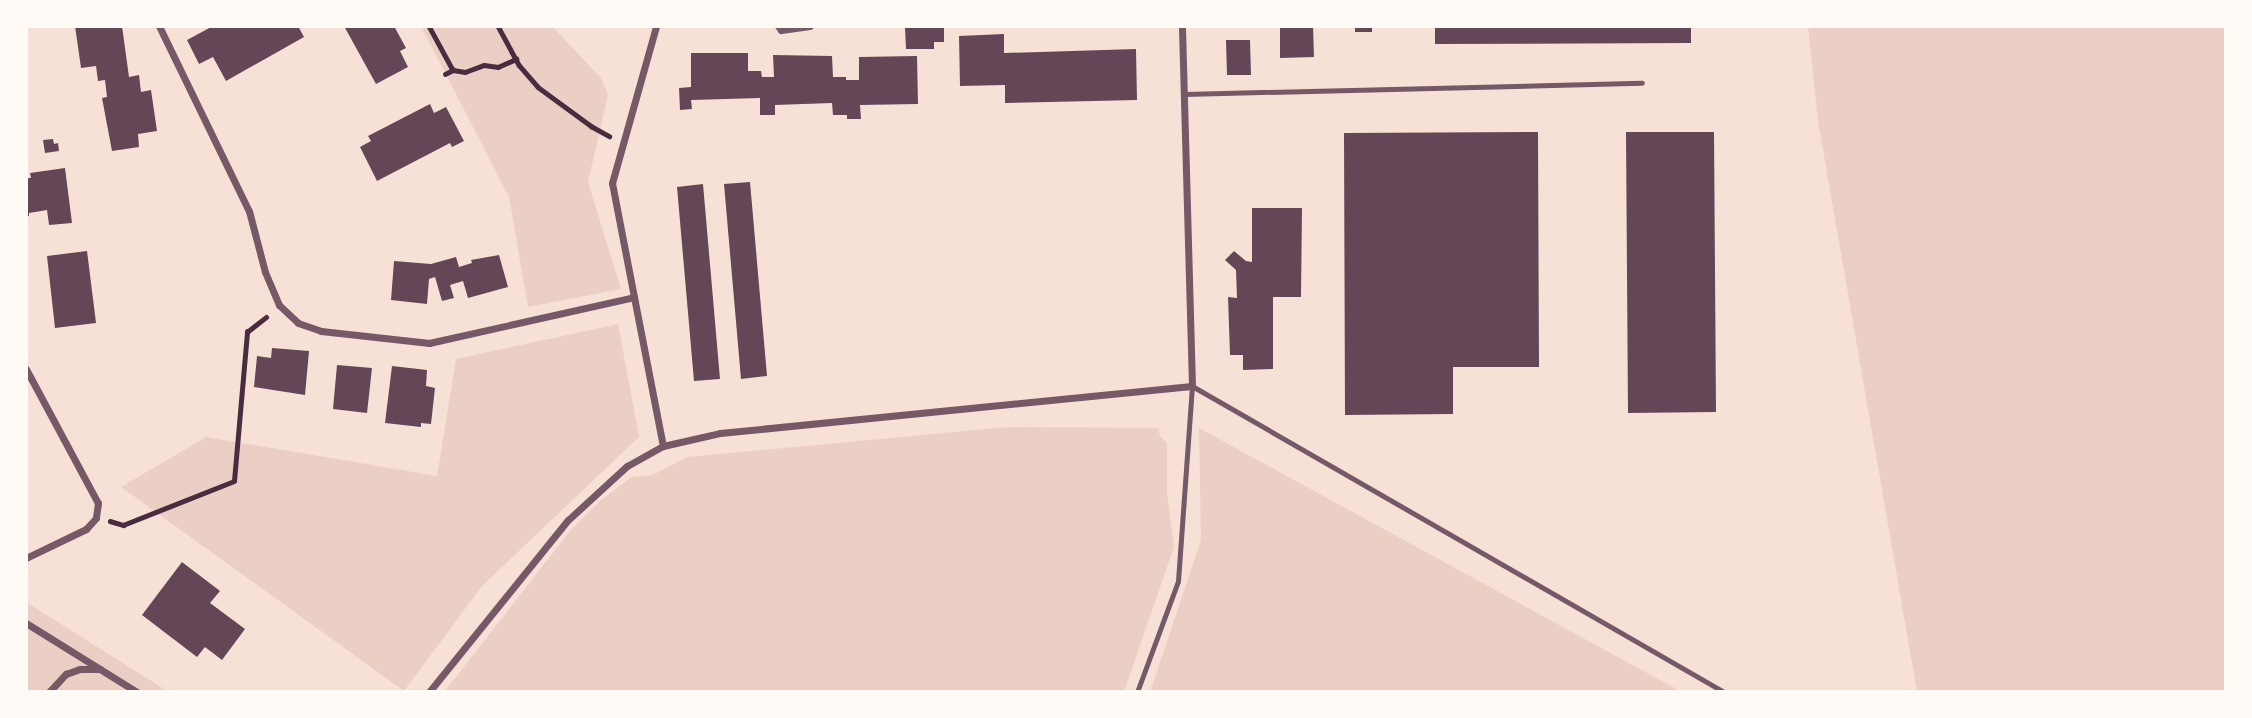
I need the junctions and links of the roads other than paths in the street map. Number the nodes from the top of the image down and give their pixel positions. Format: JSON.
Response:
{"nodes":[{"id":1,"x":159,"y":26,"type":"edge"},
{"id":2,"x":656,"y":26,"type":"edge"},
{"id":3,"x":778,"y":26,"type":"edge"},
{"id":4,"x":810,"y":26,"type":"edge"},
{"id":5,"x":1182,"y":26,"type":"edge"},
{"id":6,"x":1642,"y":83,"type":"dead end"},
{"id":7,"x":1184,"y":94,"type":"junction"},
{"id":8,"x":634,"y":297,"type":"junction"},
{"id":9,"x":26,"y":369,"type":"edge"},
{"id":10,"x":1192,"y":386,"type":"junction"},
{"id":11,"x":663,"y":446,"type":"junction"},
{"id":12,"x":26,"y":558,"type":"edge"},
{"id":13,"x":26,"y":623,"type":"edge"},
{"id":14,"x":101,"y":669,"type":"junction"},
{"id":15,"x":49,"y":692,"type":"edge"},
{"id":16,"x":136,"y":692,"type":"edge"},
{"id":17,"x":429,"y":692,"type":"edge"},
{"id":18,"x":1137,"y":692,"type":"edge"},
{"id":19,"x":1724,"y":692,"type":"edge"}],
"edges":[{"from":1,"to":8,"type":"street"},
{"from":2,"to":8,"type":"street"},
{"from":3,"to":4,"type":"street"},
{"from":5,"to":7,"type":"street"},
{"from":6,"to":7,"type":"lane"},
{"from":7,"to":10,"type":"street"},
{"from":8,"to":11,"type":"street"},
{"from":9,"to":12,"type":"street"},
{"from":10,"to":11,"type":"street"},
{"from":10,"to":18,"type":"lane"},
{"from":10,"to":19,"type":"lane"},
{"from":11,"to":17,"type":"street"},
{"from":13,"to":14,"type":"street"},
{"from":14,"to":15,"type":"street"},
{"from":14,"to":16,"type":"street"}]}
